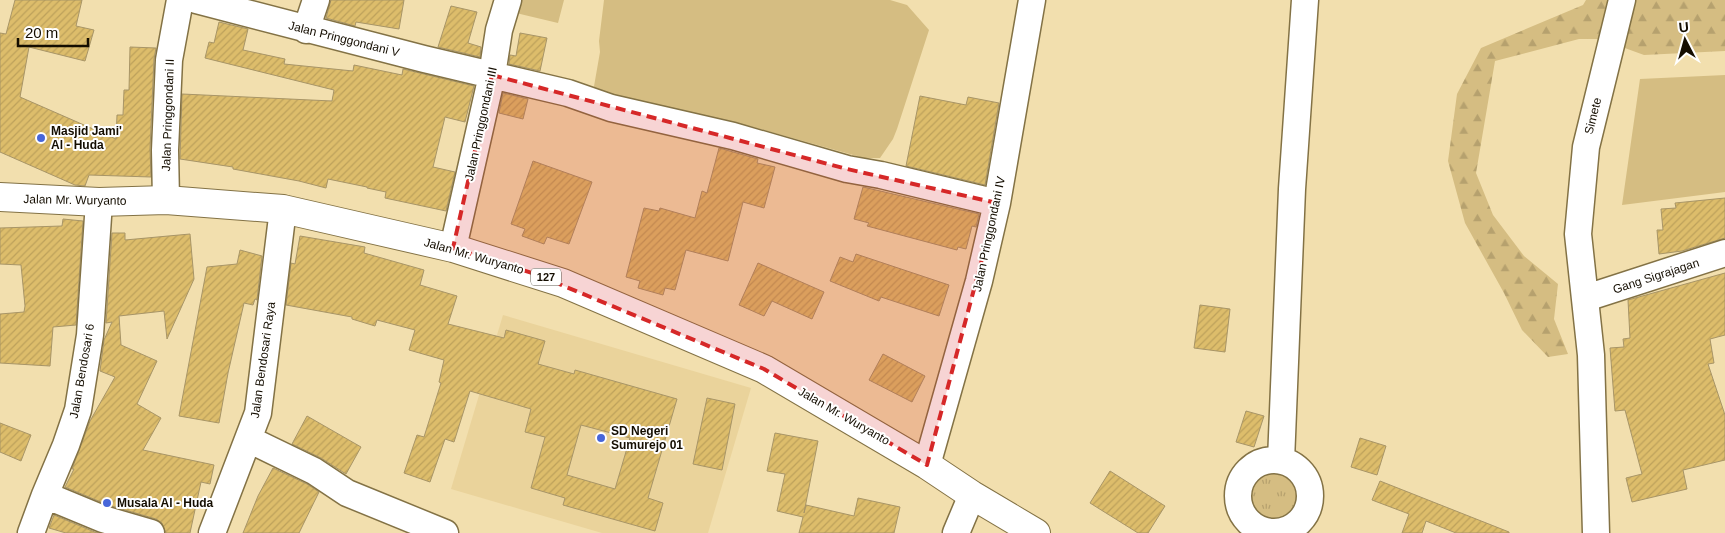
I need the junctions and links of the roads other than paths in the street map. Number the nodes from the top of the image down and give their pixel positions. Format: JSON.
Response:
{"nodes":[{"id":1,"x":180,"y":0,"type":"edge"},
{"id":2,"x":196,"y":0,"type":"edge"},
{"id":3,"x":316,"y":0,"type":"edge"},
{"id":4,"x":508,"y":0,"type":"edge"},
{"id":5,"x":1032,"y":0,"type":"edge"},
{"id":6,"x":1305,"y":0,"type":"edge"},
{"id":7,"x":1622,"y":0,"type":"edge"},
{"id":8,"x":306,"y":30,"type":"junction"},
{"id":9,"x":492,"y":75,"type":"junction"},
{"id":10,"x":0,"y":197,"type":"edge"},
{"id":11,"x":166,"y":200,"type":"junction"},
{"id":12,"x":99,"y":202,"type":"junction"},
{"id":13,"x":997,"y":202,"type":"junction"},
{"id":14,"x":283,"y":210,"type":"junction"},
{"id":15,"x":453,"y":248,"type":"junction"},
{"id":16,"x":1725,"y":254,"type":"edge"},
{"id":17,"x":1586,"y":298,"type":"junction"},
{"id":18,"x":248,"y":439,"type":"junction"},
{"id":19,"x":1281,"y":460,"type":"junction"},
{"id":20,"x":928,"y":465,"type":"junction"},
{"id":21,"x":45,"y":494,"type":"junction"},
{"id":22,"x":972,"y":495,"type":"junction"},
{"id":23,"x":101,"y":526,"type":"edge"},
{"id":24,"x":1261,"y":532,"type":"edge"},
{"id":25,"x":31,"y":533,"type":"edge"},
{"id":26,"x":152,"y":533,"type":"edge"},
{"id":27,"x":212,"y":533,"type":"edge"},
{"id":28,"x":444,"y":533,"type":"edge"},
{"id":29,"x":956,"y":533,"type":"edge"},
{"id":30,"x":1036,"y":533,"type":"edge"},
{"id":31,"x":1596,"y":533,"type":"edge"}],
"edges":[{"from":1,"to":11,"type":"street","name":"Jalan Pringgondani II"},
{"from":2,"to":8,"type":"street","name":"Jalan Pringgondani V"},
{"from":3,"to":8,"type":"street"},
{"from":4,"to":9,"type":"street","name":"Jalan Pringgondani III"},
{"from":5,"to":13,"type":"street","name":"Jalan Pringgondani IV"},
{"from":6,"to":19,"type":"street"},
{"from":7,"to":17,"type":"street","name":"Simete"},
{"from":8,"to":9,"type":"street","name":"Jalan Pringgondani V"},
{"from":9,"to":13,"type":"street","name":"Jalan Pringgondani V"},
{"from":9,"to":15,"type":"street","name":"Jalan Pringgondani III"},
{"from":10,"to":12,"type":"main road","name":"Jalan Mr. Wuryanto","number":"127"},
{"from":11,"to":12,"type":"main road","name":"Jalan Mr. Wuryanto","number":"127"},
{"from":11,"to":14,"type":"main road","name":"Jalan Mr. Wuryanto","number":"127"},
{"from":12,"to":21,"type":"street","name":"Jalan Bendosari 6"},
{"from":13,"to":20,"type":"street","name":"Jalan Pringgondani IV"},
{"from":14,"to":15,"type":"main road","name":"Jalan Mr. Wuryanto","number":"127"},
{"from":14,"to":18,"type":"street","name":"Jalan Bendosari Raya"},
{"from":15,"to":20,"type":"main road","name":"Jalan Mr. Wuryanto","number":"127"},
{"from":16,"to":17,"type":"street","name":"Gang Sigrajagan"},
{"from":17,"to":31,"type":"street","name":"Simete"},
{"from":18,"to":27,"type":"street","name":"Jalan Bendosari Raya"},
{"from":18,"to":28,"type":"street"},
{"from":19,"to":24,"type":"street"},
{"from":19,"to":24,"type":"street"},
{"from":20,"to":22,"type":"main road","name":"Jalan Mr. Wuryanto","number":"127"},
{"from":21,"to":23,"type":"street"},
{"from":21,"to":25,"type":"street","name":"Jalan Bendosari 6"},
{"from":22,"to":29,"type":"street"},
{"from":22,"to":30,"type":"main road","name":"Jalan Mr. Wuryanto","number":"127"},
{"from":23,"to":26,"type":"street"}]}
